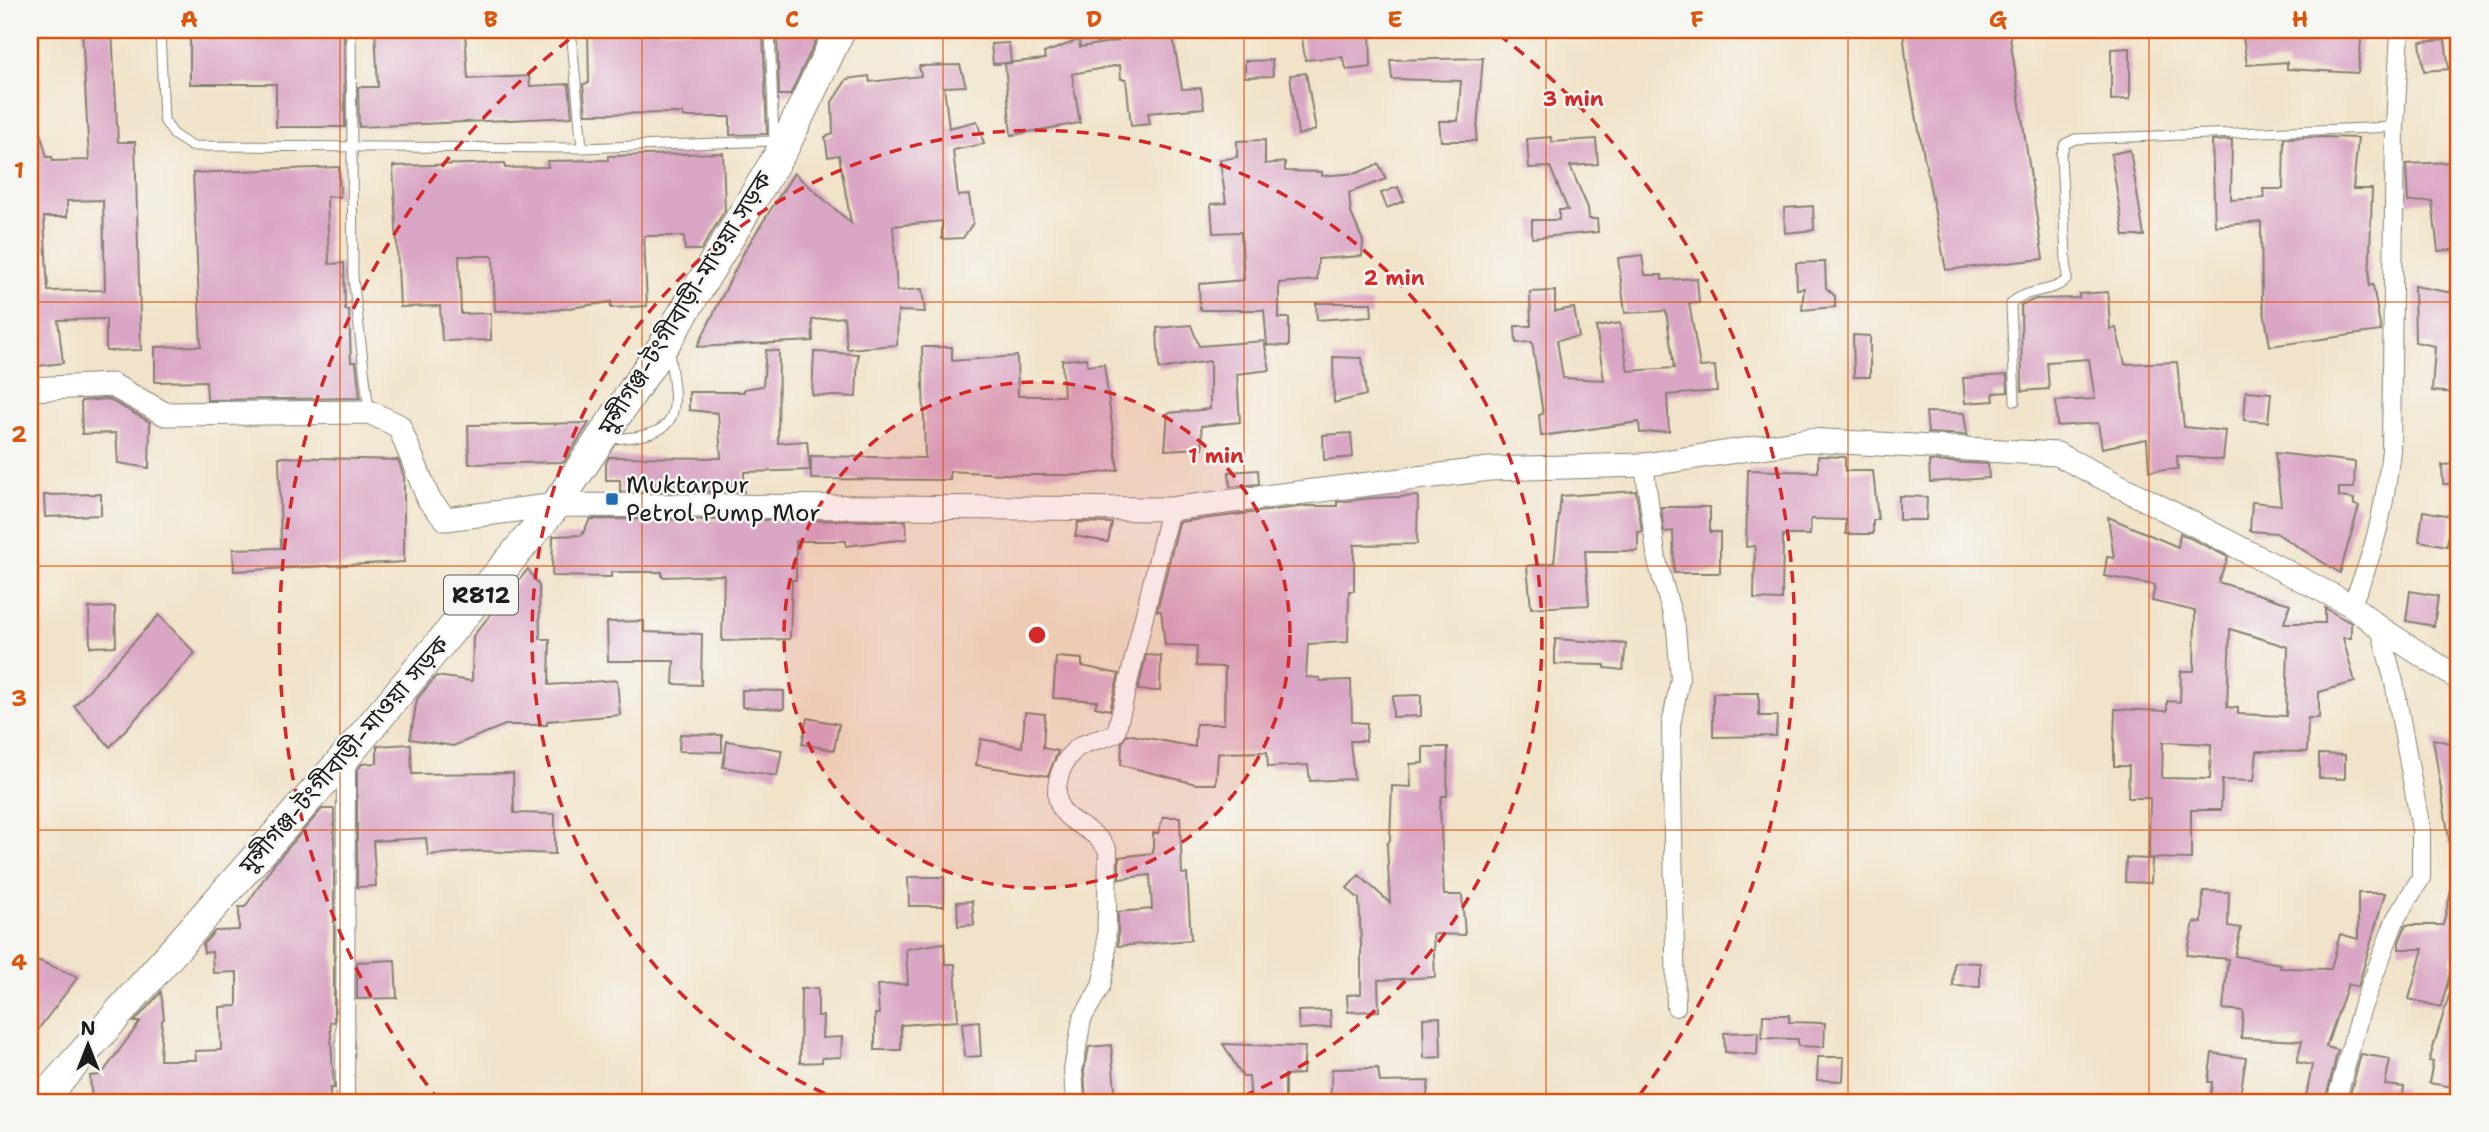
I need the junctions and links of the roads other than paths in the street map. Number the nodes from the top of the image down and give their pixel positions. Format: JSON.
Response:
{"nodes":[{"id":1,"x":160,"y":30,"type":"edge"},
{"id":2,"x":351,"y":30,"type":"edge"},
{"id":3,"x":570,"y":30,"type":"edge"},
{"id":4,"x":770,"y":30,"type":"edge"},
{"id":5,"x":840,"y":30,"type":"edge"},
{"id":6,"x":2400,"y":30,"type":"edge"},
{"id":7,"x":2395,"y":127,"type":"junction"},
{"id":8,"x":779,"y":144,"type":"junction"},
{"id":9,"x":351,"y":148,"type":"junction"},
{"id":10,"x":582,"y":148,"type":"junction"},
{"id":11,"x":667,"y":340,"type":"junction"},
{"id":12,"x":30,"y":389,"type":"edge"},
{"id":13,"x":2015,"y":401,"type":"dead end"},
{"id":14,"x":369,"y":412,"type":"junction"},
{"id":15,"x":600,"y":439,"type":"junction"},
{"id":16,"x":1644,"y":465,"type":"junction"},
{"id":17,"x":556,"y":505,"type":"junction"},
{"id":18,"x":1170,"y":509,"type":"junction"},
{"id":19,"x":2351,"y":605,"type":"junction"},
{"id":20,"x":2380,"y":628,"type":"junction"},
{"id":21,"x":2459,"y":679,"type":"edge"},
{"id":22,"x":346,"y":756,"type":"junction"},
{"id":23,"x":1676,"y":1007,"type":"dead end"},
{"id":24,"x":40,"y":1102,"type":"edge"},
{"id":25,"x":345,"y":1102,"type":"edge"},
{"id":26,"x":1075,"y":1102,"type":"edge"},
{"id":27,"x":2336,"y":1102,"type":"edge"}],
"edges":[{"from":1,"to":9,"type":"lane"},
{"from":2,"to":9,"type":"lane"},
{"from":3,"to":10,"type":"lane"},
{"from":4,"to":8,"type":"lane"},
{"from":5,"to":8,"type":"main road","name":"মুন্সীগঞ্জ-টংগীবাড়ী-মাওয়া সড়ক","number":"R812"},
{"from":6,"to":7,"type":"street"},
{"from":7,"to":13,"type":"lane"},
{"from":7,"to":19,"type":"street"},
{"from":8,"to":10,"type":"lane"},
{"from":8,"to":11,"type":"main road","name":"মুন্সীগঞ্জ-টংগীবাড়ী-মাওয়া সড়ক","number":"R812"},
{"from":9,"to":10,"type":"lane"},
{"from":9,"to":14,"type":"lane"},
{"from":11,"to":15,"type":"main road","name":"মুন্সীগঞ্জ-টংগীবাড়ী-মাওয়া সড়ক","number":"R812"},
{"from":11,"to":15,"type":"lane"},
{"from":12,"to":14,"type":"street"},
{"from":14,"to":17,"type":"street"},
{"from":15,"to":17,"type":"main road","name":"মুন্সীগঞ্জ-টংগীবাড়ী-মাওয়া সড়ক","number":"R812"},
{"from":16,"to":18,"type":"street"},
{"from":16,"to":19,"type":"street"},
{"from":16,"to":23,"type":"street"},
{"from":17,"to":18,"type":"street"},
{"from":17,"to":22,"type":"main road","name":"মুন্সীগঞ্জ-টংগীবাড়ী-মাওয়া সড়ক","number":"R812"},
{"from":18,"to":26,"type":"street"},
{"from":19,"to":20,"type":"street"},
{"from":20,"to":21,"type":"street"},
{"from":20,"to":27,"type":"street"},
{"from":22,"to":24,"type":"main road","name":"মুন্সীগঞ্জ-টংগীবাড়ী-মাওয়া সড়ক","number":"R812"},
{"from":22,"to":25,"type":"street"}]}
